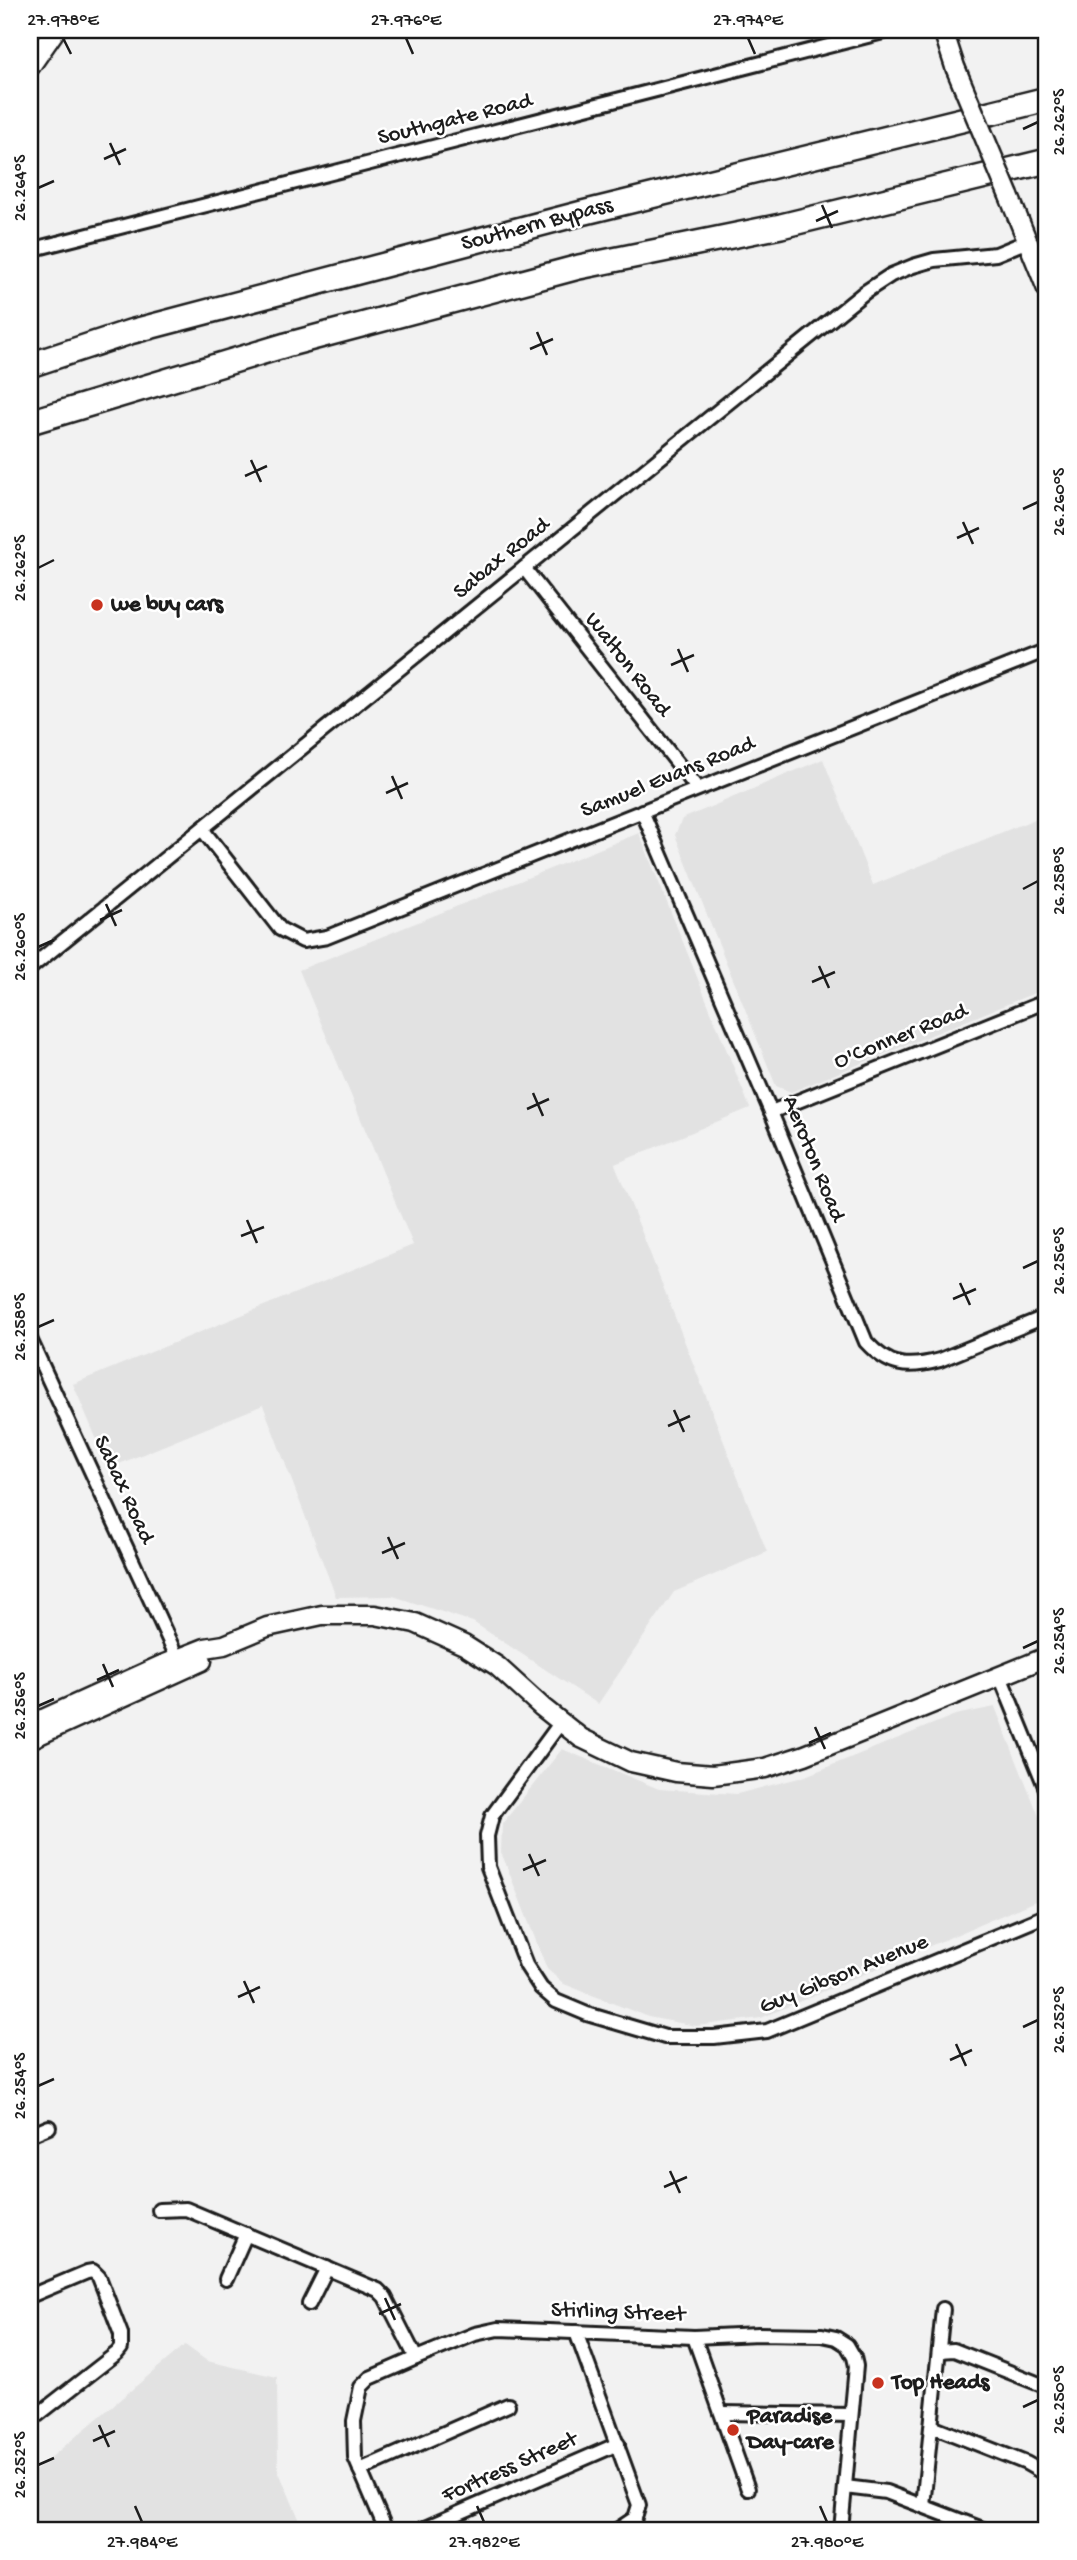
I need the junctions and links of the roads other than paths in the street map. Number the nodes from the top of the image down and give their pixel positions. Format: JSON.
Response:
{"nodes":[{"id":1,"x":55,"y":30,"type":"edge"},
{"id":2,"x":891,"y":30,"type":"edge"},
{"id":3,"x":943,"y":30,"type":"edge"},
{"id":4,"x":30,"y":65,"type":"edge"},
{"id":5,"x":1047,"y":99,"type":"edge"},
{"id":6,"x":1047,"y":161,"type":"edge"},
{"id":7,"x":1028,"y":241,"type":"junction"},
{"id":8,"x":30,"y":250,"type":"edge"},
{"id":9,"x":1047,"y":289,"type":"edge"},
{"id":10,"x":130,"y":332,"type":"junction"},
{"id":11,"x":30,"y":352,"type":"edge"},
{"id":12,"x":30,"y":365,"type":"edge"},
{"id":13,"x":30,"y":422,"type":"edge"},
{"id":14,"x":524,"y":568,"type":"junction"},
{"id":15,"x":1047,"y":650,"type":"edge"},
{"id":16,"x":697,"y":788,"type":"junction"},
{"id":17,"x":642,"y":811,"type":"junction"},
{"id":18,"x":202,"y":829,"type":"junction"},
{"id":19,"x":30,"y":968,"type":"edge"},
{"id":20,"x":1047,"y":1001,"type":"edge"},
{"id":21,"x":771,"y":1112,"type":"junction"},
{"id":22,"x":1047,"y":1316,"type":"edge"},
{"id":23,"x":30,"y":1339,"type":"edge"},
{"id":24,"x":1047,"y":1657,"type":"edge"},
{"id":25,"x":180,"y":1664,"type":"junction"},
{"id":26,"x":1000,"y":1676,"type":"junction"},
{"id":27,"x":34,"y":1722,"type":"edge"},
{"id":28,"x":561,"y":1722,"type":"junction"},
{"id":29,"x":30,"y":1739,"type":"edge"},
{"id":30,"x":1047,"y":1791,"type":"edge"},
{"id":31,"x":1047,"y":1915,"type":"edge"},
{"id":32,"x":50,"y":2127,"type":"dead end"},
{"id":33,"x":30,"y":2135,"type":"edge"},
{"id":34,"x":159,"y":2210,"type":"dead end"},
{"id":35,"x":246,"y":2234,"type":"junction"},
{"id":36,"x":327,"y":2268,"type":"junction"},
{"id":37,"x":226,"y":2279,"type":"dead end"},
{"id":38,"x":30,"y":2296,"type":"edge"},
{"id":39,"x":309,"y":2304,"type":"dead end"},
{"id":40,"x":943,"y":2309,"type":"dead end"},
{"id":41,"x":576,"y":2332,"type":"junction"},
{"id":42,"x":694,"y":2337,"type":"junction"},
{"id":43,"x":939,"y":2351,"type":"junction"},
{"id":44,"x":416,"y":2358,"type":"junction"},
{"id":45,"x":1047,"y":2387,"type":"edge"},
{"id":46,"x":508,"y":2405,"type":"dead end"},
{"id":47,"x":722,"y":2413,"type":"junction"},
{"id":48,"x":851,"y":2414,"type":"junction"},
{"id":49,"x":30,"y":2421,"type":"edge"},
{"id":50,"x":932,"y":2426,"type":"junction"},
{"id":51,"x":618,"y":2444,"type":"junction"},
{"id":52,"x":360,"y":2470,"type":"junction"},
{"id":53,"x":1047,"y":2475,"type":"edge"},
{"id":54,"x":845,"y":2487,"type":"junction"},
{"id":55,"x":748,"y":2489,"type":"dead end"},
{"id":56,"x":923,"y":2506,"type":"junction"},
{"id":57,"x":386,"y":2530,"type":"edge"},
{"id":58,"x":420,"y":2530,"type":"edge"},
{"id":59,"x":617,"y":2530,"type":"edge"},
{"id":60,"x":841,"y":2530,"type":"edge"},
{"id":61,"x":985,"y":2530,"type":"edge"}],
"edges":[{"from":1,"to":4,"type":"main road"},
{"from":2,"to":8,"type":"street","name":"Southgate Road"},
{"from":3,"to":7,"type":"street","bridge":true},
{"from":5,"to":10,"type":"highway","name":"Southern Bypass"},
{"from":6,"to":13,"type":"highway"},
{"from":7,"to":9,"type":"street"},
{"from":7,"to":14,"type":"street","name":"Sabax Road"},
{"from":10,"to":11,"type":"highway"},
{"from":10,"to":12,"type":"highway","name":"Southern Bypass"},
{"from":14,"to":16,"type":"street","name":"Walton Road"},
{"from":14,"to":18,"type":"street","name":"Sabax Road"},
{"from":15,"to":16,"type":"street","name":"Samuel Evans Road"},
{"from":16,"to":17,"type":"street","name":"Samuel Evans Road"},
{"from":17,"to":18,"type":"street","name":"Samuel Evans Road"},
{"from":17,"to":21,"type":"street","name":"Aeroton Road"},
{"from":18,"to":19,"type":"street","name":"Sabax Road"},
{"from":20,"to":21,"type":"street","name":"O'Conner Road"},
{"from":21,"to":22,"type":"street","name":"Aeroton Road"},
{"from":23,"to":25,"type":"street","name":"Sabax Road"},
{"from":24,"to":26,"type":"street"},
{"from":25,"to":27,"type":"street"},
{"from":25,"to":28,"type":"street"},
{"from":25,"to":29,"type":"street"},
{"from":26,"to":28,"type":"street"},
{"from":26,"to":30,"type":"street"},
{"from":28,"to":31,"type":"street","name":"Guy Gibson Avenue"},
{"from":32,"to":33,"type":"street"},
{"from":34,"to":35,"type":"street"},
{"from":35,"to":36,"type":"street"},
{"from":35,"to":37,"type":"street"},
{"from":36,"to":39,"type":"street"},
{"from":36,"to":44,"type":"street"},
{"from":38,"to":49,"type":"street"},
{"from":40,"to":43,"type":"street"},
{"from":41,"to":42,"type":"street","name":"Stirling Street"},
{"from":41,"to":44,"type":"street","name":"Stirling Street"},
{"from":41,"to":51,"type":"street"},
{"from":42,"to":47,"type":"street"},
{"from":42,"to":48,"type":"street","name":"Stirling Street"},
{"from":43,"to":45,"type":"street"},
{"from":43,"to":50,"type":"street"},
{"from":44,"to":52,"type":"street","name":"Stirling Street"},
{"from":46,"to":52,"type":"street"},
{"from":47,"to":48,"type":"street"},
{"from":47,"to":55,"type":"street"},
{"from":48,"to":54,"type":"street","name":"Stirling Street"},
{"from":50,"to":53,"type":"street"},
{"from":50,"to":56,"type":"street"},
{"from":51,"to":58,"type":"street","name":"Fortress Street"},
{"from":51,"to":59,"type":"street"},
{"from":52,"to":57,"type":"street","name":"Stirling Street"},
{"from":54,"to":56,"type":"street"},
{"from":54,"to":60,"type":"street","name":"Stirling Street"},
{"from":56,"to":61,"type":"street"}]}
